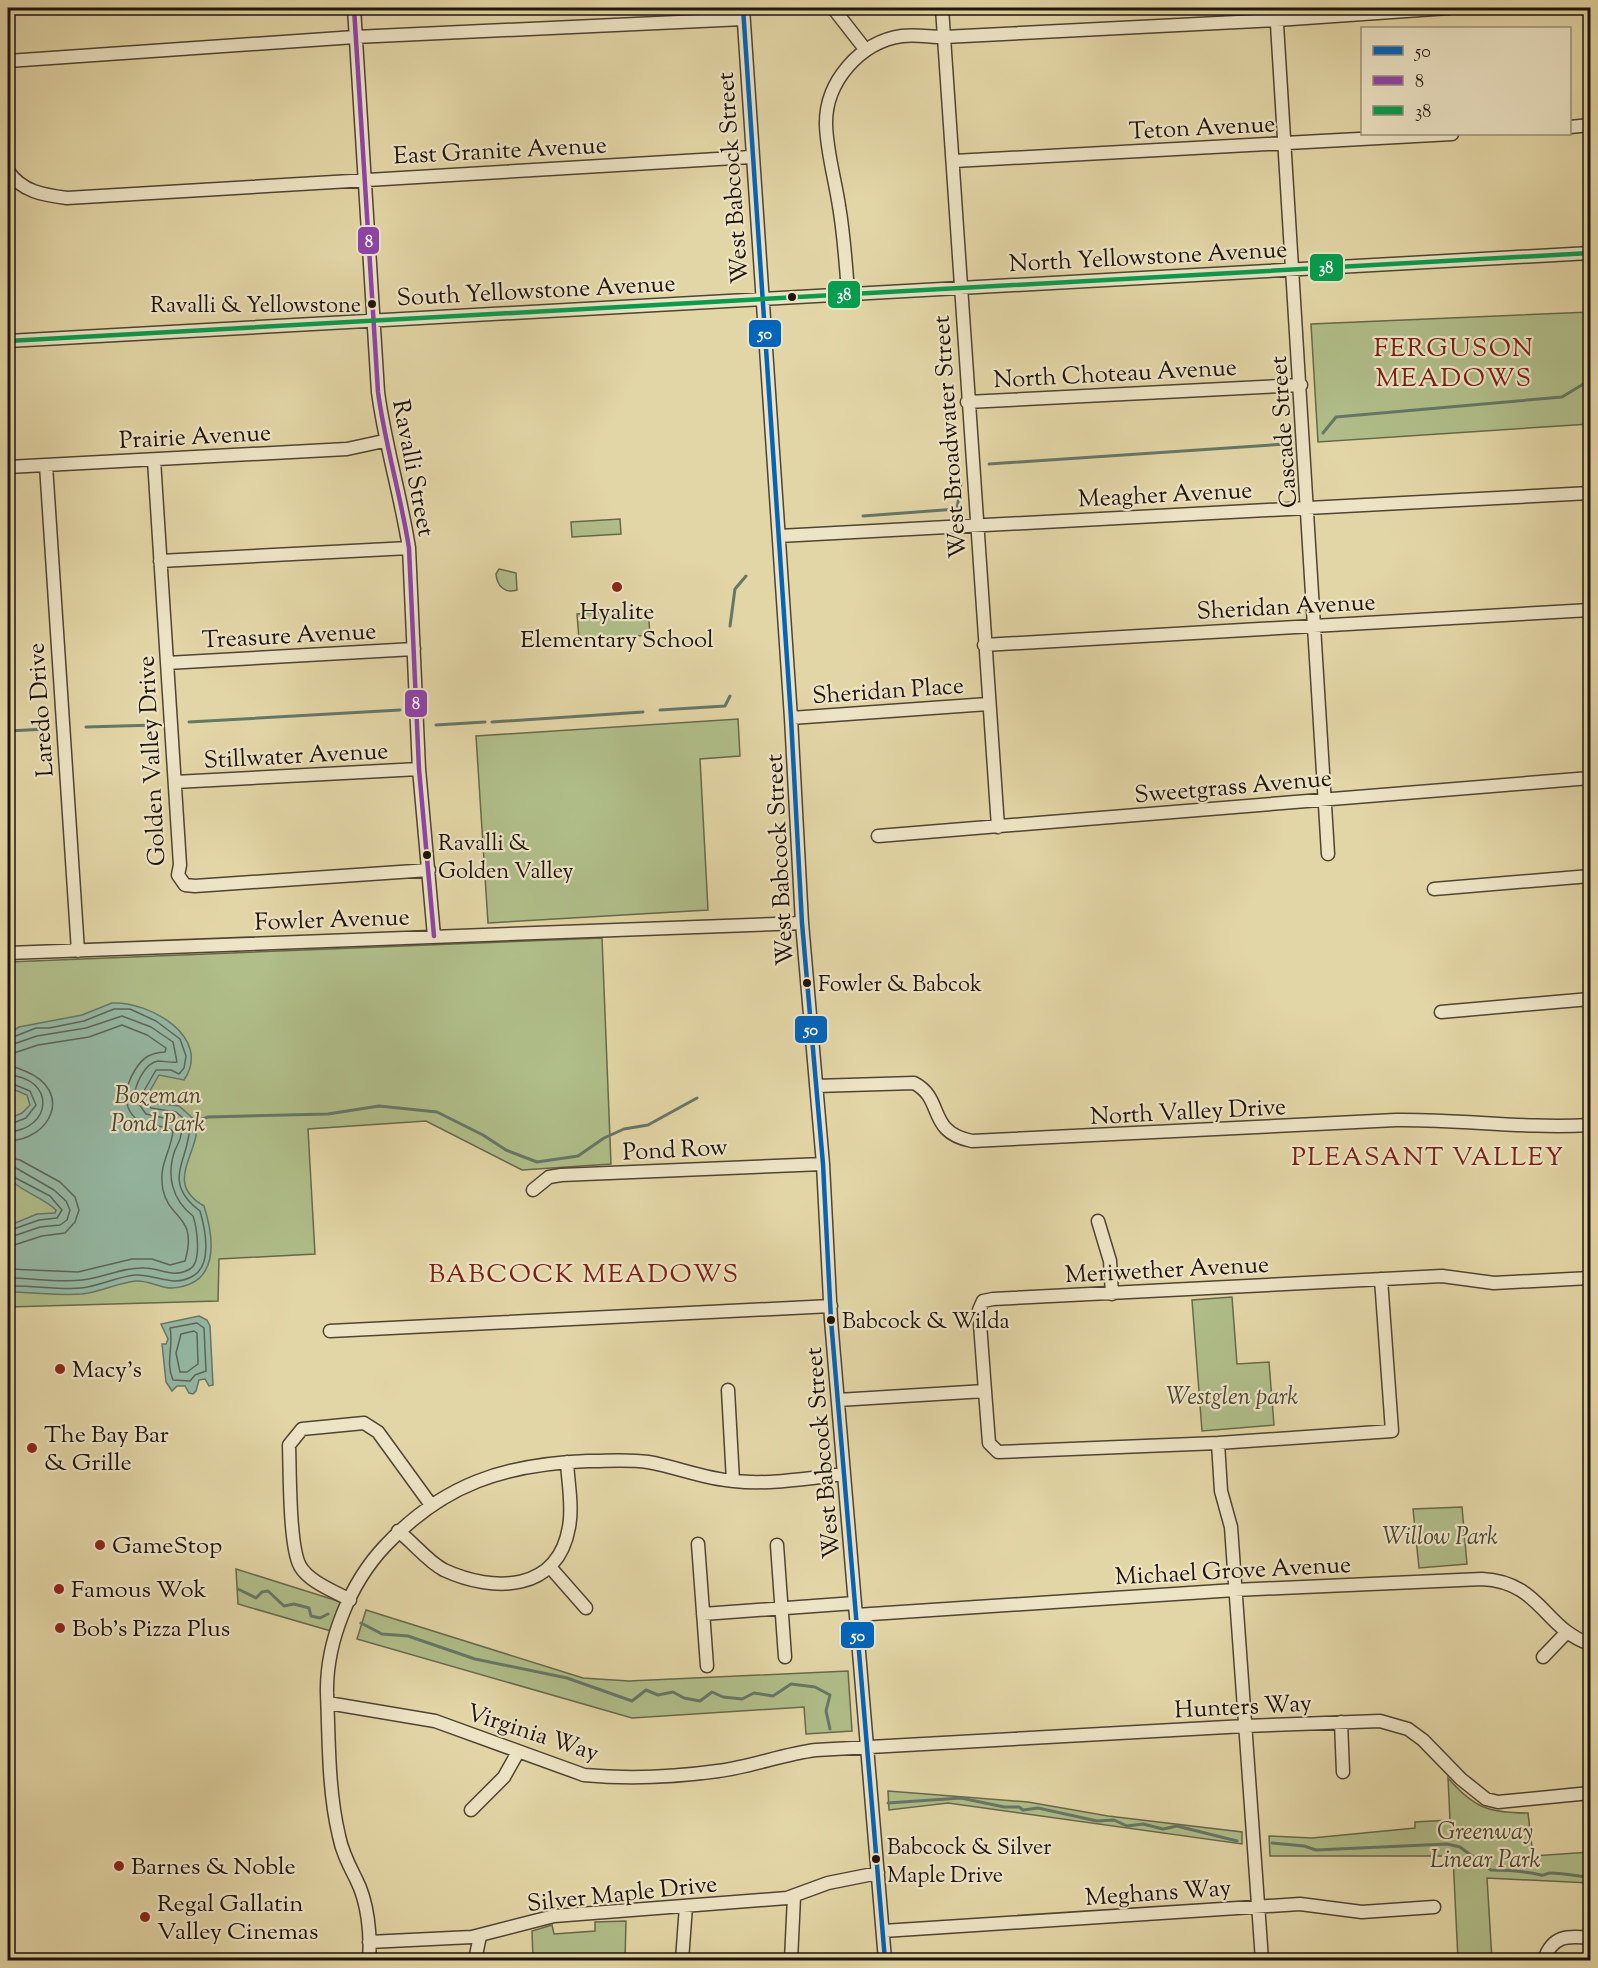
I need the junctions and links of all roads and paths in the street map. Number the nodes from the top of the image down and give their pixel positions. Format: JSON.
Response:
{"nodes":[{"id":1,"x":354,"y":8,"type":"edge"},
{"id":2,"x":833,"y":8,"type":"edge"},
{"id":3,"x":942,"y":8,"type":"edge"},
{"id":4,"x":1449,"y":8,"type":"edge"},
{"id":5,"x":743,"y":13,"type":"edge"},
{"id":6,"x":1277,"y":14,"type":"edge"},
{"id":7,"x":944,"y":37,"type":"junction"},
{"id":8,"x":356,"y":38,"type":"junction"},
{"id":9,"x":865,"y":49,"type":"junction"},
{"id":10,"x":8,"y":61,"type":"edge"},
{"id":11,"x":1590,"y":126,"type":"edge"},
{"id":12,"x":1571,"y":127,"type":"edge"},
{"id":13,"x":1433,"y":135,"type":"edge"},
{"id":14,"x":1285,"y":143,"type":"junction"},
{"id":15,"x":751,"y":157,"type":"junction"},
{"id":16,"x":954,"y":161,"type":"junction"},
{"id":17,"x":8,"y":171,"type":"edge"},
{"id":18,"x":363,"y":179,"type":"junction"},
{"id":19,"x":1590,"y":253,"type":"edge"},
{"id":20,"x":1294,"y":270,"type":"junction"},
{"id":21,"x":960,"y":287,"type":"junction"},
{"id":22,"x":848,"y":293,"type":"junction"},
{"id":23,"x":761,"y":299,"type":"junction"},
{"id":24,"x":374,"y":320,"type":"junction"},
{"id":25,"x":8,"y":341,"type":"edge"},
{"id":26,"x":1301,"y":385,"type":"junction"},
{"id":27,"x":967,"y":402,"type":"junction"},
{"id":28,"x":384,"y":441,"type":"junction"},
{"id":29,"x":154,"y":460,"type":"junction"},
{"id":30,"x":46,"y":465,"type":"junction"},
{"id":31,"x":8,"y":467,"type":"edge"},
{"id":32,"x":1590,"y":493,"type":"edge"},
{"id":33,"x":1309,"y":507,"type":"junction"},
{"id":34,"x":976,"y":525,"type":"junction"},
{"id":35,"x":779,"y":536,"type":"junction"},
{"id":36,"x":409,"y":548,"type":"junction"},
{"id":37,"x":160,"y":561,"type":"junction"},
{"id":38,"x":1590,"y":610,"type":"edge"},
{"id":39,"x":1314,"y":626,"type":"junction"},
{"id":40,"x":984,"y":645,"type":"junction"},
{"id":41,"x":414,"y":649,"type":"junction"},
{"id":42,"x":167,"y":663,"type":"junction"},
{"id":43,"x":988,"y":704,"type":"junction"},
{"id":44,"x":791,"y":718,"type":"junction"},
{"id":45,"x":419,"y":769,"type":"junction"},
{"id":46,"x":1590,"y":778,"type":"edge"},
{"id":47,"x":175,"y":782,"type":"junction"},
{"id":48,"x":1324,"y":800,"type":"junction"},
{"id":49,"x":998,"y":827,"type":"junction"},
{"id":50,"x":878,"y":836,"type":"dead end"},
{"id":51,"x":1328,"y":854,"type":"dead end"},
{"id":52,"x":429,"y":870,"type":"junction"},
{"id":53,"x":1590,"y":876,"type":"edge"},
{"id":54,"x":1434,"y":889,"type":"dead end"},
{"id":55,"x":802,"y":923,"type":"junction"},
{"id":56,"x":434,"y":936,"type":"junction"},
{"id":57,"x":78,"y":951,"type":"junction"},
{"id":58,"x":8,"y":953,"type":"edge"},
{"id":59,"x":1590,"y":999,"type":"edge"},
{"id":60,"x":1441,"y":1012,"type":"dead end"},
{"id":61,"x":816,"y":1086,"type":"junction"},
{"id":62,"x":1590,"y":1125,"type":"edge"},
{"id":63,"x":823,"y":1164,"type":"junction"},
{"id":64,"x":534,"y":1190,"type":"dead end"},
{"id":65,"x":1098,"y":1221,"type":"dead end"},
{"id":66,"x":1590,"y":1278,"type":"edge"},
{"id":67,"x":1381,"y":1279,"type":"junction"},
{"id":68,"x":1112,"y":1294,"type":"junction"},
{"id":69,"x":831,"y":1306,"type":"junction"},
{"id":70,"x":330,"y":1331,"type":"dead end"},
{"id":71,"x":728,"y":1390,"type":"dead end"},
{"id":72,"x":985,"y":1391,"type":"junction"},
{"id":73,"x":838,"y":1400,"type":"junction"},
{"id":74,"x":1218,"y":1443,"type":"junction"},
{"id":75,"x":567,"y":1462,"type":"junction"},
{"id":76,"x":844,"y":1474,"type":"junction"},
{"id":77,"x":733,"y":1481,"type":"junction"},
{"id":78,"x":431,"y":1505,"type":"junction"},
{"id":79,"x":398,"y":1531,"type":"junction"},
{"id":80,"x":698,"y":1544,"type":"dead end"},
{"id":81,"x":777,"y":1545,"type":"dead end"},
{"id":82,"x":550,"y":1567,"type":"junction"},
{"id":83,"x":1235,"y":1590,"type":"junction"},
{"id":84,"x":350,"y":1600,"type":"junction"},
{"id":85,"x":586,"y":1608,"type":"dead end"},
{"id":86,"x":782,"y":1609,"type":"junction"},
{"id":87,"x":856,"y":1609,"type":"junction"},
{"id":88,"x":704,"y":1614,"type":"junction"},
{"id":89,"x":1567,"y":1632,"type":"junction"},
{"id":90,"x":1590,"y":1644,"type":"edge"},
{"id":91,"x":785,"y":1657,"type":"dead end"},
{"id":92,"x":1543,"y":1657,"type":"dead end"},
{"id":93,"x":707,"y":1666,"type":"dead end"},
{"id":94,"x":328,"y":1703,"type":"junction"},
{"id":95,"x":1341,"y":1722,"type":"junction"},
{"id":96,"x":1245,"y":1726,"type":"junction"},
{"id":97,"x":868,"y":1746,"type":"junction"},
{"id":98,"x":518,"y":1752,"type":"junction"},
{"id":99,"x":1343,"y":1772,"type":"dead end"},
{"id":100,"x":1590,"y":1793,"type":"edge"},
{"id":101,"x":471,"y":1810,"type":"dead end"},
{"id":102,"x":878,"y":1873,"type":"junction"},
{"id":103,"x":794,"y":1897,"type":"junction"},
{"id":104,"x":686,"y":1906,"type":"junction"},
{"id":105,"x":1434,"y":1906,"type":"dead end"},
{"id":106,"x":1258,"y":1907,"type":"junction"},
{"id":107,"x":883,"y":1931,"type":"junction"},
{"id":108,"x":480,"y":1936,"type":"junction"},
{"id":109,"x":1590,"y":1938,"type":"edge"},
{"id":110,"x":369,"y":1942,"type":"junction"},
{"id":111,"x":369,"y":1960,"type":"edge"},
{"id":112,"x":475,"y":1960,"type":"edge"},
{"id":113,"x":682,"y":1960,"type":"edge"},
{"id":114,"x":791,"y":1960,"type":"edge"},
{"id":115,"x":885,"y":1960,"type":"edge"},
{"id":116,"x":1262,"y":1960,"type":"edge"},
{"id":117,"x":1544,"y":1960,"type":"edge"}],
"edges":[{"from":1,"to":8,"type":"street","name":"Ravalli Street"},
{"from":2,"to":9,"type":"street"},
{"from":3,"to":7,"type":"street","name":"West Broadwater Street"},
{"from":4,"to":6,"type":"street"},
{"from":5,"to":8,"type":"street"},
{"from":5,"to":15,"type":"street","name":"West Babcock Street"},
{"from":6,"to":7,"type":"street"},
{"from":6,"to":14,"type":"street","name":"Cascade Street"},
{"from":7,"to":9,"type":"street"},
{"from":7,"to":16,"type":"street","name":"West Broadwater Street"},
{"from":8,"to":10,"type":"street"},
{"from":8,"to":18,"type":"street","name":"Ravalli Street"},
{"from":9,"to":22,"type":"street"},
{"from":11,"to":12,"type":"street"},
{"from":13,"to":14,"type":"street","name":"Teton Avenue"},
{"from":14,"to":16,"type":"street","name":"Teton Avenue"},
{"from":14,"to":20,"type":"street","name":"Cascade Street"},
{"from":15,"to":18,"type":"street","name":"East Granite Avenue"},
{"from":15,"to":23,"type":"street","name":"West Babcock Street"},
{"from":16,"to":21,"type":"street","name":"West Broadwater Street"},
{"from":17,"to":18,"type":"street","name":"East Granite Avenue"},
{"from":18,"to":24,"type":"street","name":"Ravalli Street"},
{"from":19,"to":20,"type":"street","name":"North Yellowstone Avenue"},
{"from":20,"to":21,"type":"street","name":"North Yellowstone Avenue"},
{"from":20,"to":26,"type":"street","name":"Cascade Street"},
{"from":21,"to":22,"type":"street","name":"South Yellowstone Avenue"},
{"from":21,"to":27,"type":"street","name":"West Broadwater Street"},
{"from":22,"to":23,"type":"street","name":"South Yellowstone Avenue"},
{"from":23,"to":24,"type":"street","name":"South Yellowstone Avenue"},
{"from":23,"to":35,"type":"street","name":"West Babcock Street"},
{"from":24,"to":25,"type":"street","name":"South Yellowstone Avenue"},
{"from":24,"to":28,"type":"street","name":"Ravalli Street"},
{"from":26,"to":27,"type":"street","name":"North Choteau Avenue"},
{"from":26,"to":33,"type":"street","name":"Cascade Street"},
{"from":27,"to":34,"type":"street","name":"West Broadwater Street"},
{"from":28,"to":29,"type":"street","name":"Prairie Avenue"},
{"from":28,"to":36,"type":"street","name":"Ravalli Street"},
{"from":29,"to":30,"type":"street","name":"Prairie Avenue"},
{"from":29,"to":37,"type":"street","name":"Golden Valley Drive"},
{"from":30,"to":31,"type":"street","name":"Prairie Avenue"},
{"from":30,"to":57,"type":"street","name":"Laredo Drive"},
{"from":32,"to":33,"type":"street","name":"Meagher Avenue"},
{"from":33,"to":34,"type":"street","name":"Meagher Avenue"},
{"from":33,"to":39,"type":"street","name":"Cascade Street"},
{"from":34,"to":35,"type":"street","name":"Meagher Avenue"},
{"from":34,"to":40,"type":"street","name":"West Broadwater Street"},
{"from":35,"to":44,"type":"street","name":"West Babcock Street"},
{"from":36,"to":37,"type":"street"},
{"from":36,"to":41,"type":"street","name":"Ravalli Street"},
{"from":37,"to":42,"type":"street","name":"Golden Valley Drive"},
{"from":38,"to":39,"type":"street","name":"Sheridan Avenue"},
{"from":39,"to":40,"type":"street","name":"Sheridan Avenue"},
{"from":39,"to":48,"type":"street","name":"Cascade Street"},
{"from":40,"to":43,"type":"street","name":"West Broadwater Street"},
{"from":41,"to":42,"type":"street","name":"Treasure Avenue"},
{"from":41,"to":45,"type":"street","name":"Ravalli Street"},
{"from":42,"to":47,"type":"street","name":"Golden Valley Drive"},
{"from":43,"to":44,"type":"street","name":"Sheridan Place"},
{"from":43,"to":49,"type":"street","name":"West Broadwater Street"},
{"from":44,"to":55,"type":"street","name":"West Babcock Street"},
{"from":45,"to":47,"type":"street","name":"Stillwater Avenue"},
{"from":45,"to":52,"type":"street","name":"Ravalli Street"},
{"from":46,"to":48,"type":"street","name":"Sweetgrass Avenue"},
{"from":47,"to":52,"type":"street","name":"Golden Valley Drive"},
{"from":48,"to":49,"type":"street","name":"Sweetgrass Avenue"},
{"from":48,"to":51,"type":"street","name":"Cascade Street"},
{"from":49,"to":50,"type":"street","name":"Sweetgrass Avenue"},
{"from":52,"to":56,"type":"street","name":"Ravalli Street"},
{"from":53,"to":54,"type":"street"},
{"from":55,"to":56,"type":"street","name":"Fowler Avenue"},
{"from":55,"to":61,"type":"street","name":"West Babcock Street"},
{"from":56,"to":57,"type":"street","name":"Fowler Avenue"},
{"from":57,"to":58,"type":"street","name":"Fowler Avenue"},
{"from":59,"to":60,"type":"street"},
{"from":61,"to":62,"type":"street","name":"North Valley Drive"},
{"from":61,"to":63,"type":"street","name":"West Babcock Street"},
{"from":63,"to":64,"type":"street","name":"Pond Row"},
{"from":63,"to":69,"type":"street","name":"West Babcock Street"},
{"from":65,"to":68,"type":"street"},
{"from":66,"to":67,"type":"street","name":"Meriwether Avenue"},
{"from":67,"to":68,"type":"street","name":"Meriwether Avenue"},
{"from":67,"to":74,"type":"street"},
{"from":68,"to":72,"type":"street","name":"Meriwether Avenue"},
{"from":69,"to":70,"type":"street"},
{"from":69,"to":73,"type":"street","name":"West Babcock Street"},
{"from":71,"to":77,"type":"street"},
{"from":72,"to":73,"type":"street"},
{"from":72,"to":74,"type":"street"},
{"from":73,"to":76,"type":"street","name":"West Babcock Street"},
{"from":74,"to":83,"type":"street"},
{"from":75,"to":77,"type":"street"},
{"from":75,"to":78,"type":"street"},
{"from":75,"to":82,"type":"street"},
{"from":76,"to":77,"type":"street"},
{"from":76,"to":87,"type":"street","name":"West Babcock Street"},
{"from":78,"to":79,"type":"street"},
{"from":78,"to":84,"type":"street"},
{"from":79,"to":82,"type":"street"},
{"from":79,"to":84,"type":"street"},
{"from":80,"to":88,"type":"street"},
{"from":81,"to":86,"type":"street"},
{"from":82,"to":85,"type":"street"},
{"from":83,"to":87,"type":"street","name":"Michael Grove Avenue"},
{"from":83,"to":89,"type":"street","name":"Michael Grove Avenue"},
{"from":83,"to":96,"type":"street"},
{"from":84,"to":94,"type":"street"},
{"from":86,"to":87,"type":"street","name":"Michael Grove Avenue"},
{"from":86,"to":88,"type":"street","name":"Michael Grove Avenue"},
{"from":86,"to":91,"type":"street"},
{"from":87,"to":97,"type":"street","name":"West Babcock Street"},
{"from":88,"to":93,"type":"street"},
{"from":89,"to":90,"type":"street","name":"Michael Grove Avenue"},
{"from":89,"to":92,"type":"street"},
{"from":94,"to":98,"type":"street","name":"Virginia Way"},
{"from":94,"to":110,"type":"street"},
{"from":95,"to":96,"type":"street","name":"Hunters Way"},
{"from":95,"to":99,"type":"street"},
{"from":95,"to":100,"type":"street","name":"Hunters Way"},
{"from":96,"to":97,"type":"street","name":"Hunters Way"},
{"from":96,"to":106,"type":"street"},
{"from":97,"to":98,"type":"street","name":"Virginia Way"},
{"from":97,"to":102,"type":"street","name":"West Babcock Street"},
{"from":98,"to":101,"type":"street"},
{"from":102,"to":103,"type":"street","name":"Silver Maple Drive"},
{"from":102,"to":107,"type":"street","name":"West Babcock Street"},
{"from":103,"to":104,"type":"street","name":"Silver Maple Drive"},
{"from":103,"to":114,"type":"street"},
{"from":104,"to":108,"type":"street","name":"Silver Maple Drive"},
{"from":104,"to":113,"type":"street"},
{"from":105,"to":106,"type":"street","name":"Meghans Way"},
{"from":106,"to":107,"type":"street","name":"Meghans Way"},
{"from":106,"to":116,"type":"street"},
{"from":107,"to":115,"type":"street","name":"West Babcock Street"},
{"from":108,"to":110,"type":"street","name":"Silver Maple Drive"},
{"from":108,"to":112,"type":"street"},
{"from":109,"to":117,"type":"street"},
{"from":110,"to":111,"type":"street"}]}
